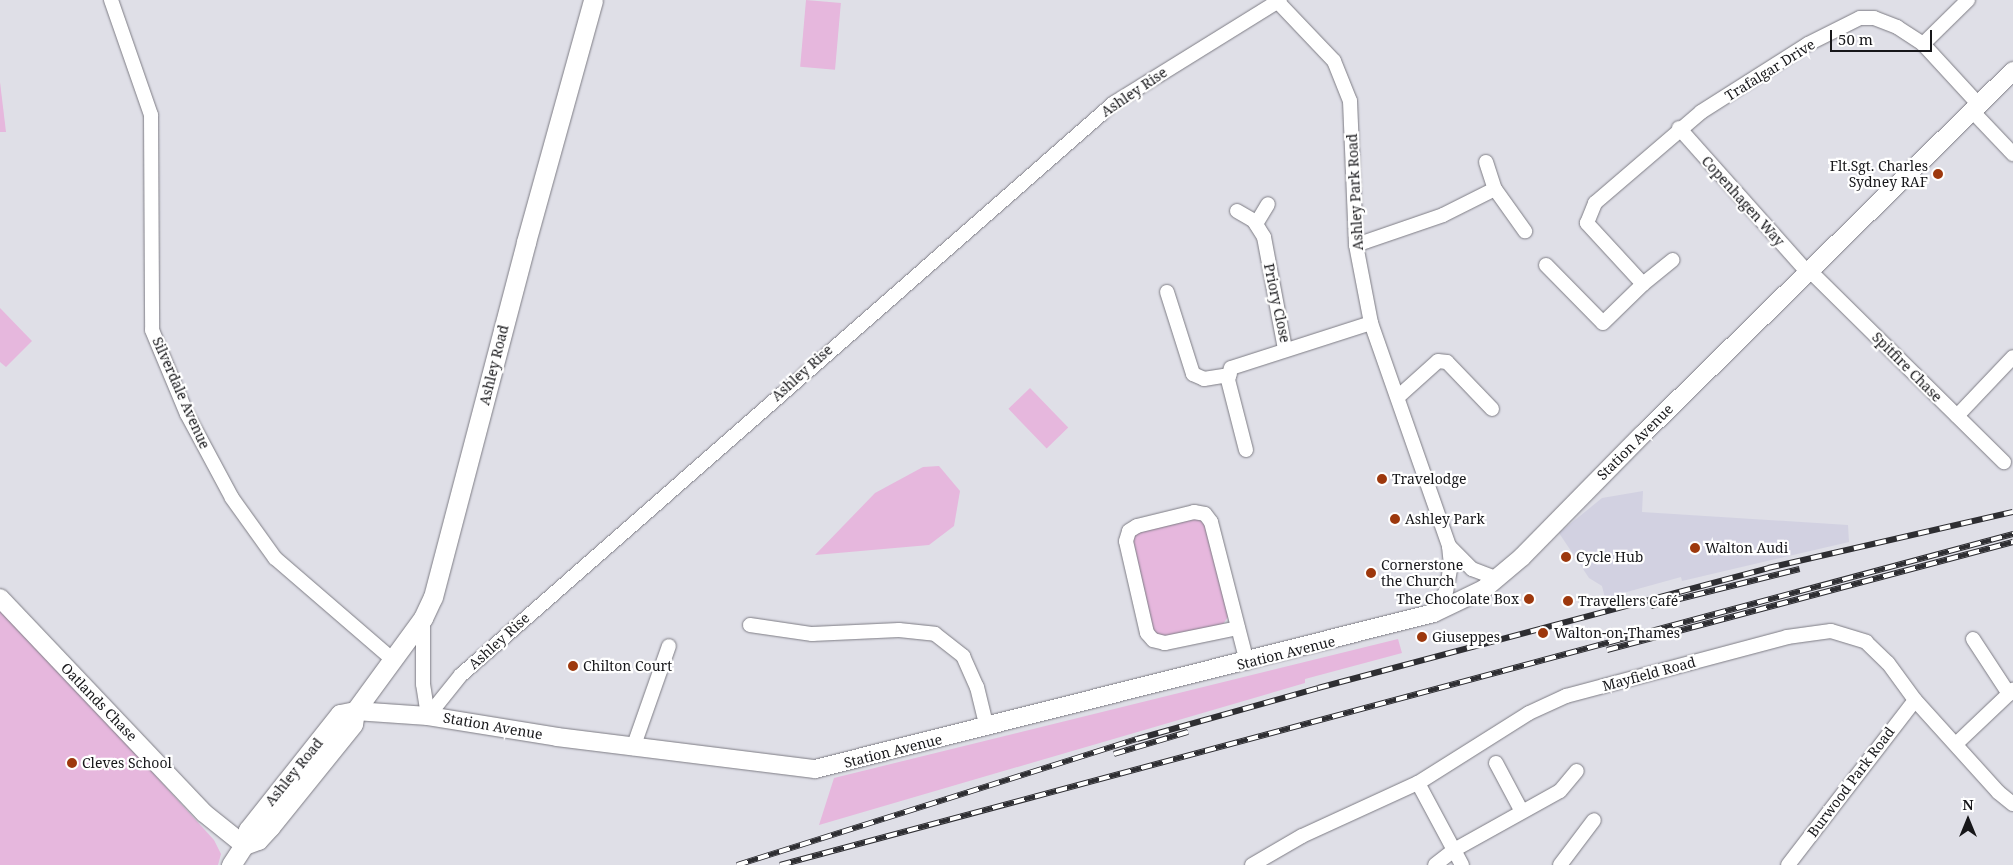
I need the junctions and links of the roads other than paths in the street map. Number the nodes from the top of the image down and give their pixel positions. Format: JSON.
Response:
{"nodes":[{"id":1,"x":111,"y":0,"type":"edge"},
{"id":2,"x":593,"y":0,"type":"edge"},
{"id":3,"x":1278,"y":0,"type":"edge"},
{"id":4,"x":1968,"y":0,"type":"edge"},
{"id":5,"x":1923,"y":44,"type":"junction"},
{"id":6,"x":2013,"y":71,"type":"edge"},
{"id":7,"x":1977,"y":109,"type":"junction"},
{"id":8,"x":1679,"y":128,"type":"junction"},
{"id":9,"x":2013,"y":154,"type":"edge"},
{"id":10,"x":1486,"y":162,"type":"dead end"},
{"id":11,"x":1495,"y":189,"type":"junction"},
{"id":12,"x":1268,"y":204,"type":"dead end"},
{"id":13,"x":1237,"y":212,"type":"dead end"},
{"id":14,"x":1256,"y":224,"type":"junction"},
{"id":15,"x":1525,"y":231,"type":"dead end"},
{"id":16,"x":1356,"y":245,"type":"junction"},
{"id":17,"x":1673,"y":260,"type":"dead end"},
{"id":18,"x":1546,"y":265,"type":"dead end"},
{"id":19,"x":1810,"y":273,"type":"junction"},
{"id":20,"x":1644,"y":284,"type":"junction"},
{"id":21,"x":1168,"y":292,"type":"dead end"},
{"id":22,"x":1371,"y":323,"type":"junction"},
{"id":23,"x":1285,"y":349,"type":"junction"},
{"id":24,"x":2013,"y":357,"type":"edge"},
{"id":25,"x":1230,"y":375,"type":"junction"},
{"id":26,"x":1399,"y":396,"type":"junction"},
{"id":27,"x":1492,"y":409,"type":"dead end"},
{"id":28,"x":1957,"y":416,"type":"junction"},
{"id":29,"x":1246,"y":450,"type":"dead end"},
{"id":30,"x":2004,"y":462,"type":"dead end"},
{"id":31,"x":1449,"y":546,"type":"junction"},
{"id":32,"x":1498,"y":579,"type":"junction"},
{"id":33,"x":0,"y":598,"type":"edge"},
{"id":34,"x":1434,"y":613,"type":"junction"},
{"id":35,"x":423,"y":618,"type":"junction"},
{"id":36,"x":750,"y":624,"type":"dead end"},
{"id":37,"x":1238,"y":628,"type":"junction"},
{"id":38,"x":1972,"y":639,"type":"dead end"},
{"id":39,"x":669,"y":646,"type":"dead end"},
{"id":40,"x":392,"y":659,"type":"junction"},
{"id":41,"x":1247,"y":662,"type":"junction"},
{"id":42,"x":2011,"y":692,"type":"edge"},
{"id":43,"x":1915,"y":700,"type":"junction"},
{"id":44,"x":355,"y":710,"type":"junction"},
{"id":45,"x":428,"y":716,"type":"junction"},
{"id":46,"x":987,"y":728,"type":"junction"},
{"id":47,"x":1956,"y":744,"type":"junction"},
{"id":48,"x":633,"y":748,"type":"junction"},
{"id":49,"x":1496,"y":763,"type":"dead end"},
{"id":50,"x":1577,"y":771,"type":"dead end"},
{"id":51,"x":1418,"y":783,"type":"junction"},
{"id":52,"x":2013,"y":804,"type":"edge"},
{"id":53,"x":1521,"y":810,"type":"junction"},
{"id":54,"x":1594,"y":820,"type":"dead end"},
{"id":55,"x":244,"y":845,"type":"junction"},
{"id":56,"x":1454,"y":850,"type":"junction"},
{"id":57,"x":231,"y":865,"type":"edge"},
{"id":58,"x":1252,"y":865,"type":"edge"},
{"id":59,"x":1434,"y":865,"type":"edge"},
{"id":60,"x":1462,"y":865,"type":"edge"},
{"id":61,"x":1560,"y":865,"type":"edge"},
{"id":62,"x":1788,"y":865,"type":"edge"}],
"edges":[{"from":1,"to":40,"type":"street","name":"Silverdale Avenue"},
{"from":2,"to":35,"type":"main road","name":"Ashley Road"},
{"from":3,"to":16,"type":"street","name":"Ashley Park Road"},
{"from":3,"to":45,"type":"street","name":"Ashley Rise"},
{"from":4,"to":5,"type":"street"},
{"from":5,"to":7,"type":"street","name":"Trafalgar Drive"},
{"from":5,"to":8,"type":"street","name":"Trafalgar Drive"},
{"from":6,"to":7,"type":"street","name":"Station Avenue"},
{"from":7,"to":9,"type":"street","name":"Trafalgar Drive"},
{"from":7,"to":19,"type":"street","name":"Station Avenue"},
{"from":8,"to":19,"type":"street","name":"Copenhagen Way"},
{"from":8,"to":20,"type":"street","name":"Trafalgar Drive"},
{"from":10,"to":11,"type":"street"},
{"from":11,"to":15,"type":"street"},
{"from":11,"to":16,"type":"street"},
{"from":12,"to":14,"type":"street"},
{"from":13,"to":14,"type":"street"},
{"from":14,"to":23,"type":"street","name":"Priory Close"},
{"from":16,"to":22,"type":"street","name":"Ashley Park Road"},
{"from":17,"to":20,"type":"street"},
{"from":18,"to":20,"type":"street"},
{"from":19,"to":28,"type":"street","name":"Spitfire Chase"},
{"from":19,"to":32,"type":"street","name":"Station Avenue"},
{"from":21,"to":25,"type":"street"},
{"from":22,"to":23,"type":"street","name":"Priory Close"},
{"from":22,"to":26,"type":"street","name":"Ashley Park Road"},
{"from":23,"to":25,"type":"street"},
{"from":24,"to":28,"type":"street"},
{"from":25,"to":29,"type":"street"},
{"from":26,"to":27,"type":"street"},
{"from":26,"to":31,"type":"street","name":"Ashley Park Road"},
{"from":28,"to":30,"type":"street","name":"Spitfire Chase"},
{"from":31,"to":32,"type":"street","name":"Ashley Park Road"},
{"from":31,"to":34,"type":"street","name":"Ashley Park Road"},
{"from":32,"to":34,"type":"street","name":"Station Avenue"},
{"from":33,"to":55,"type":"street","name":"Oatlands Chase"},
{"from":34,"to":41,"type":"street","name":"Station Avenue"},
{"from":35,"to":40,"type":"main road","name":"Ashley Road"},
{"from":35,"to":45,"type":"street"},
{"from":36,"to":46,"type":"street"},
{"from":37,"to":37,"type":"street"},
{"from":37,"to":41,"type":"street"},
{"from":38,"to":42,"type":"street"},
{"from":39,"to":48,"type":"street"},
{"from":40,"to":44,"type":"main road","name":"Ashley Road"},
{"from":41,"to":46,"type":"street","name":"Station Avenue"},
{"from":42,"to":47,"type":"street"},
{"from":43,"to":47,"type":"street","name":"Mayfield Road"},
{"from":43,"to":51,"type":"street","name":"Mayfield Road"},
{"from":43,"to":62,"type":"street","name":"Burwood Park Road"},
{"from":44,"to":45,"type":"street","name":"Station Avenue"},
{"from":44,"to":55,"type":"main road","name":"Ashley Road"},
{"from":45,"to":48,"type":"street","name":"Station Avenue"},
{"from":46,"to":48,"type":"street","name":"Station Avenue"},
{"from":47,"to":52,"type":"street","name":"Mayfield Road"},
{"from":49,"to":53,"type":"street"},
{"from":50,"to":53,"type":"street"},
{"from":51,"to":56,"type":"street"},
{"from":51,"to":58,"type":"street","name":"Mayfield Road"},
{"from":53,"to":56,"type":"street"},
{"from":54,"to":61,"type":"street"},
{"from":55,"to":57,"type":"main road","name":"Ashley Road"},
{"from":56,"to":59,"type":"street"},
{"from":56,"to":60,"type":"street"}]}
